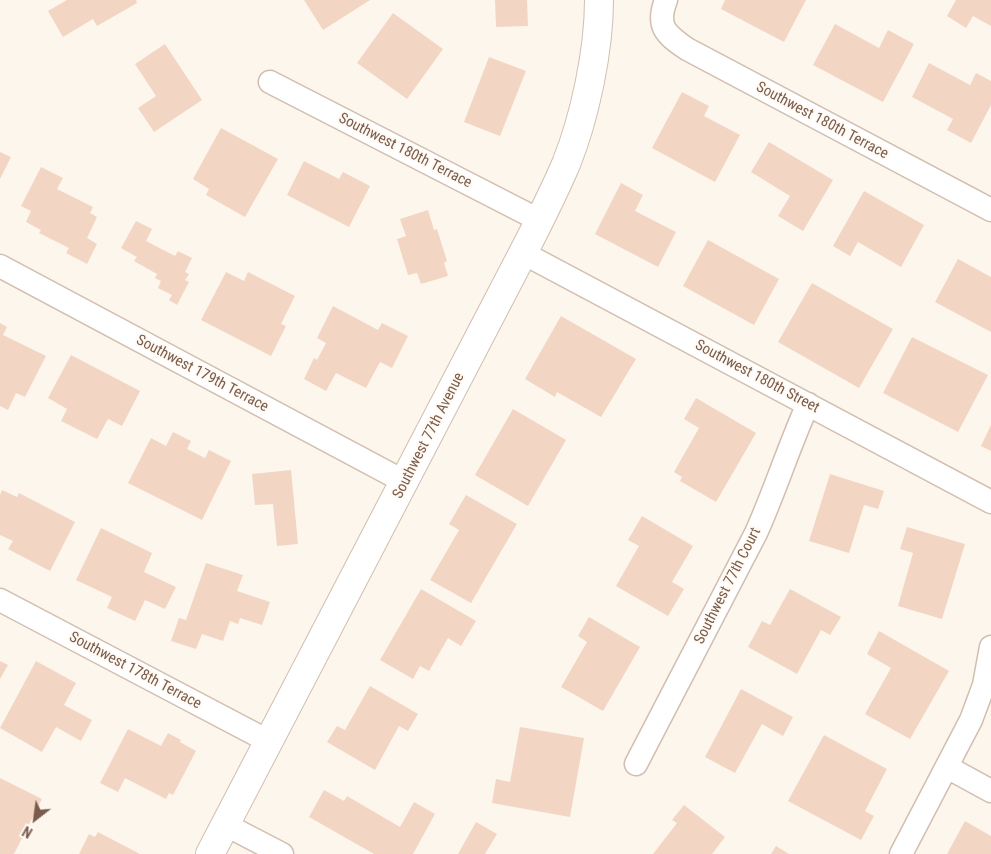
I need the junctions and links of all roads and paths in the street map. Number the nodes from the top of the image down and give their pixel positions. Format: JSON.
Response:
{"nodes":[{"id":1,"x":598,"y":0,"type":"edge"},
{"id":2,"x":664,"y":11,"type":"edge"},
{"id":3,"x":270,"y":82,"type":"dead end"},
{"id":4,"x":991,"y":210,"type":"edge"},
{"id":5,"x":539,"y":220,"type":"junction"},
{"id":6,"x":523,"y":253,"type":"junction"},
{"id":7,"x":0,"y":266,"type":"edge"},
{"id":8,"x":808,"y":404,"type":"junction"},
{"id":9,"x":405,"y":482,"type":"junction"},
{"id":10,"x":991,"y":502,"type":"edge"},
{"id":11,"x":0,"y":600,"type":"edge"},
{"id":12,"x":991,"y":647,"type":"edge"},
{"id":13,"x":270,"y":742,"type":"junction"},
{"id":14,"x":636,"y":764,"type":"dead end"},
{"id":15,"x":947,"y":767,"type":"junction"},
{"id":16,"x":991,"y":791,"type":"edge"},
{"id":17,"x":226,"y":825,"type":"junction"},
{"id":18,"x":210,"y":854,"type":"edge"},
{"id":19,"x":282,"y":854,"type":"edge"},
{"id":20,"x":901,"y":854,"type":"edge"}],
"edges":[{"from":1,"to":5,"type":"street","name":"Southwest 77th Avenue"},
{"from":2,"to":4,"type":"street","name":"Southwest 180th Terrace"},
{"from":3,"to":5,"type":"street","name":"Southwest 180th Terrace"},
{"from":5,"to":6,"type":"street","name":"Southwest 77th Avenue"},
{"from":6,"to":8,"type":"street","name":"Southwest 180th Street"},
{"from":6,"to":9,"type":"street","name":"Southwest 77th Avenue"},
{"from":7,"to":9,"type":"street","name":"Southwest 179th Terrace"},
{"from":8,"to":10,"type":"street","name":"Southwest 180th Street"},
{"from":8,"to":14,"type":"street","name":"Southwest 77th Court"},
{"from":9,"to":13,"type":"street","name":"Southwest 77th Avenue"},
{"from":11,"to":13,"type":"street","name":"Southwest 178th Terrace"},
{"from":12,"to":15,"type":"street"},
{"from":13,"to":17,"type":"street","name":"Southwest 77th Avenue"},
{"from":15,"to":16,"type":"street"},
{"from":15,"to":20,"type":"street"},
{"from":17,"to":18,"type":"street","name":"Southwest 77th Avenue"},
{"from":17,"to":19,"type":"street"}]}
